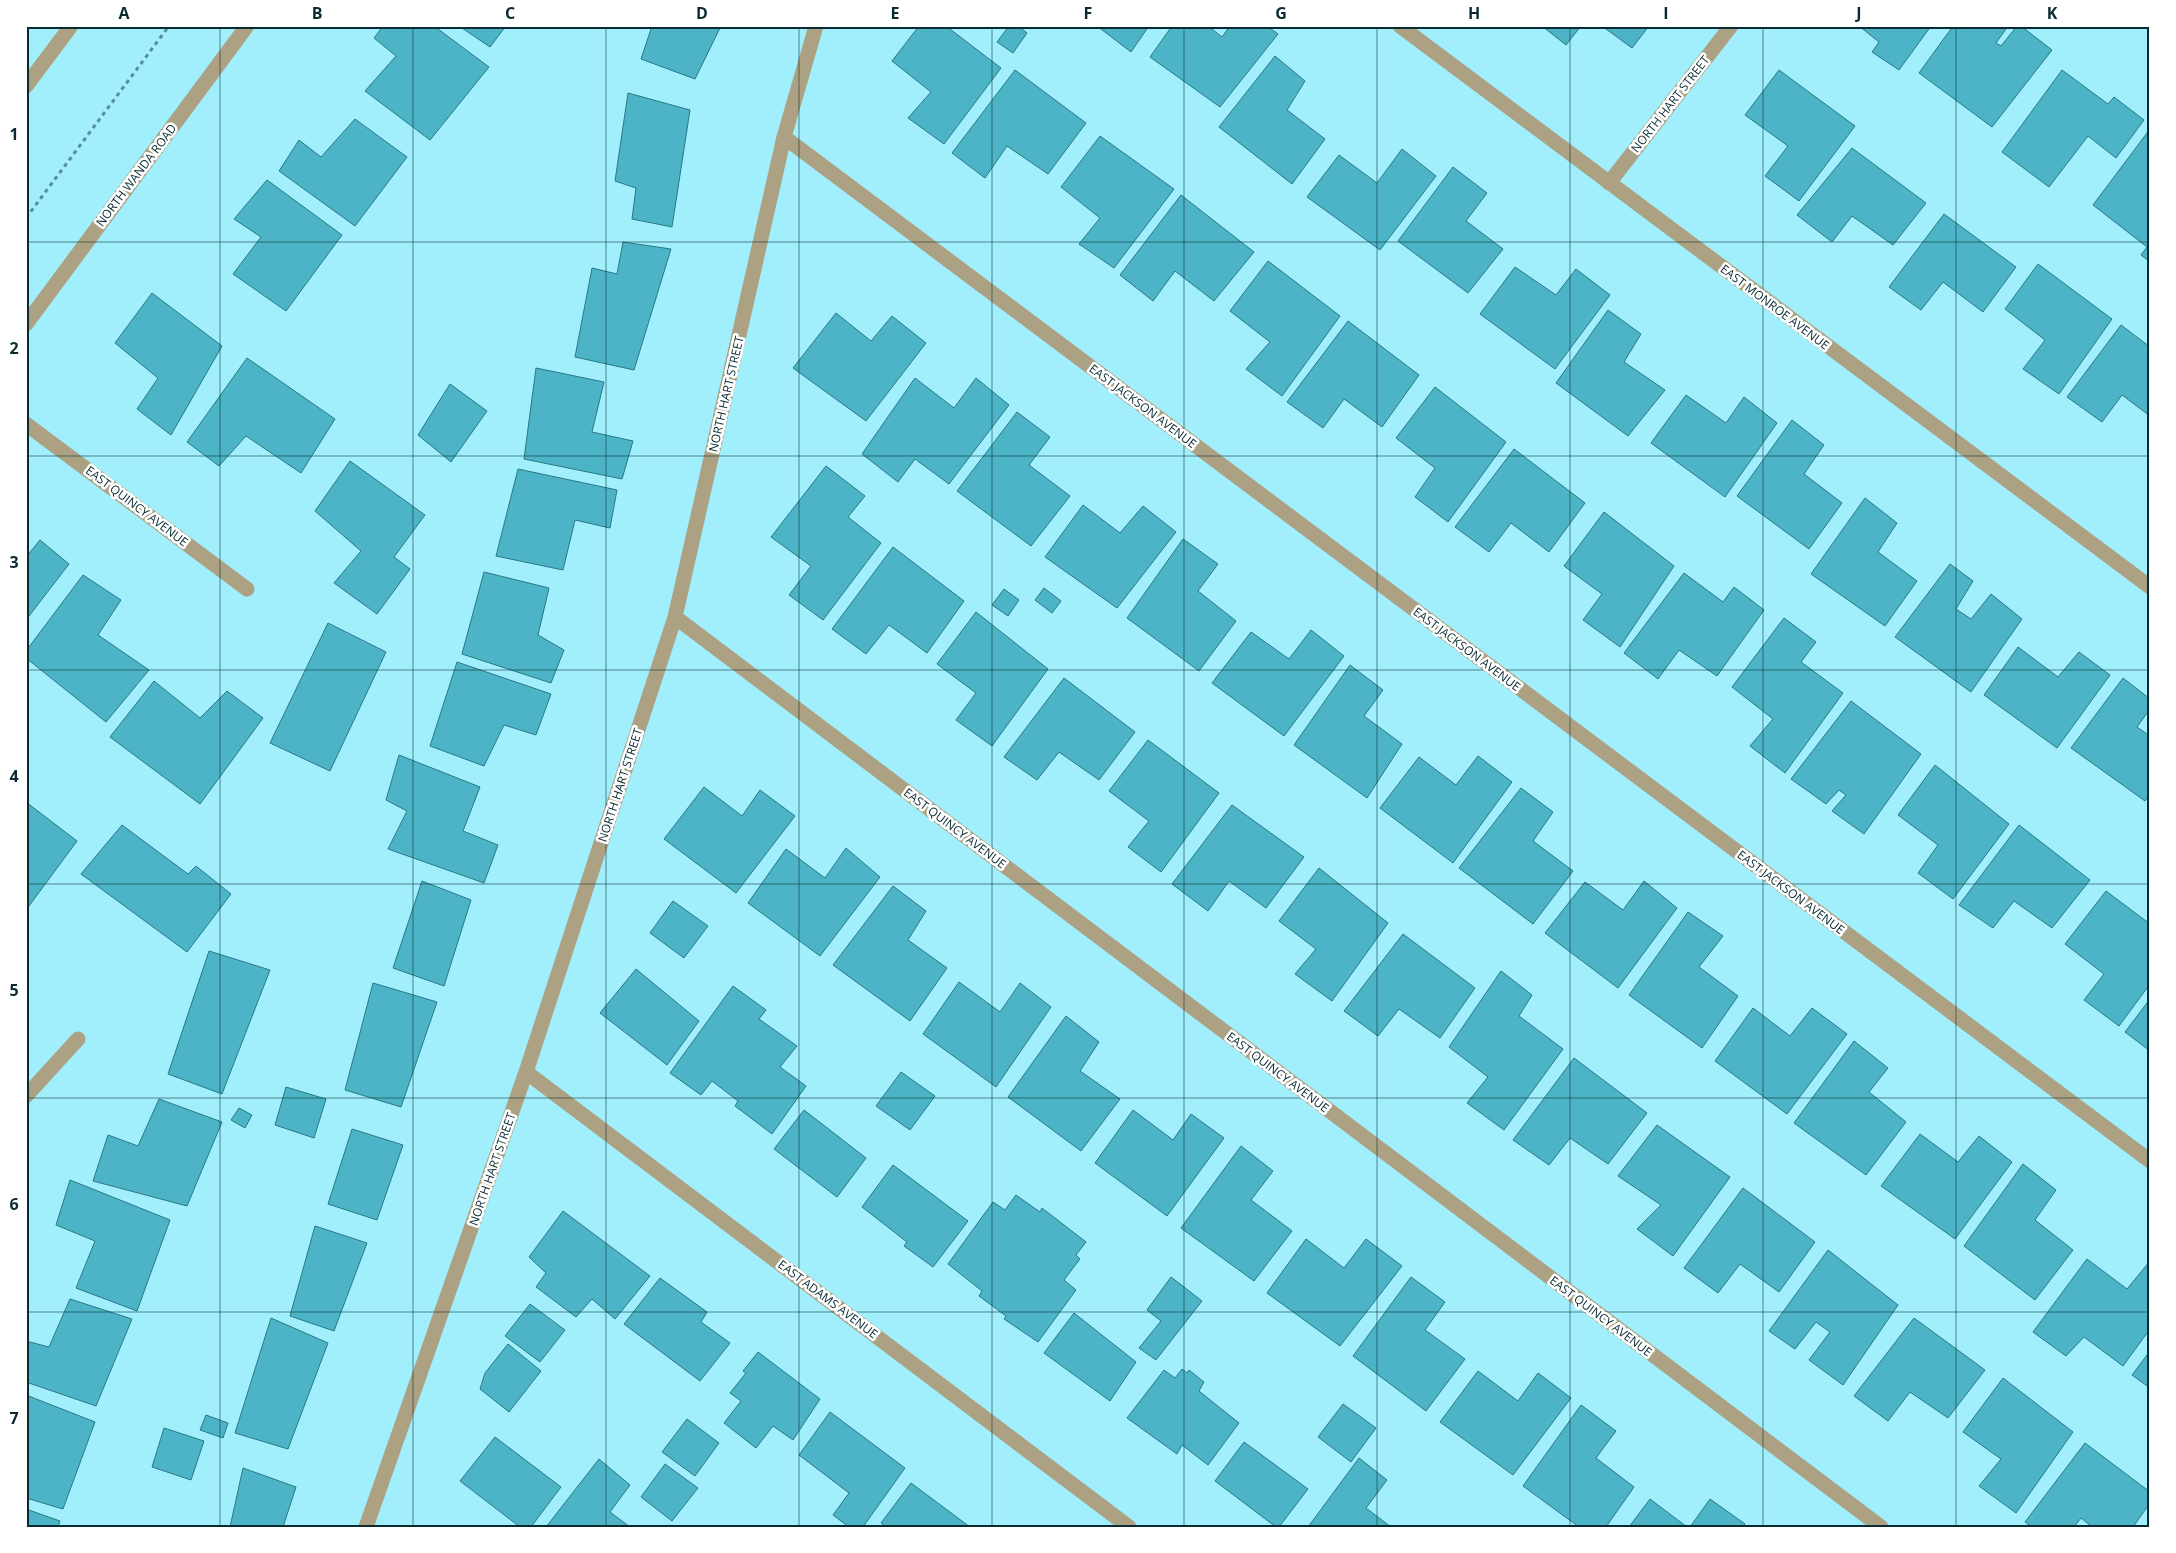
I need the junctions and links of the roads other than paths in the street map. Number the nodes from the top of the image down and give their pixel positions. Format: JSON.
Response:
{"nodes":[{"id":1,"x":71,"y":26,"type":"edge"},
{"id":2,"x":247,"y":26,"type":"edge"},
{"id":3,"x":816,"y":26,"type":"edge"},
{"id":4,"x":1400,"y":26,"type":"edge"},
{"id":5,"x":1731,"y":26,"type":"edge"},
{"id":6,"x":26,"y":86,"type":"edge"},
{"id":7,"x":784,"y":137,"type":"junction"},
{"id":8,"x":1609,"y":183,"type":"junction"},
{"id":9,"x":26,"y":324,"type":"edge"},
{"id":10,"x":26,"y":424,"type":"edge"},
{"id":11,"x":2150,"y":588,"type":"edge"},
{"id":12,"x":247,"y":589,"type":"dead end"},
{"id":13,"x":675,"y":617,"type":"junction"},
{"id":14,"x":78,"y":1039,"type":"dead end"},
{"id":15,"x":526,"y":1072,"type":"junction"},
{"id":16,"x":26,"y":1096,"type":"edge"},
{"id":17,"x":2150,"y":1161,"type":"edge"},
{"id":18,"x":367,"y":1526,"type":"edge"},
{"id":19,"x":1129,"y":1527,"type":"edge"},
{"id":20,"x":1881,"y":1527,"type":"edge"}],
"edges":[{"from":1,"to":6,"type":"street"},
{"from":2,"to":9,"type":"street","name":"NORTH WANDA ROAD"},
{"from":3,"to":7,"type":"street","name":"NORTH HART STREET"},
{"from":4,"to":8,"type":"street","name":"EAST MONROE AVENUE"},
{"from":5,"to":8,"type":"street","name":"NORTH HART STREET"},
{"from":7,"to":13,"type":"street","name":"NORTH HART STREET"},
{"from":7,"to":17,"type":"street","name":"EAST JACKSON AVENUE"},
{"from":8,"to":11,"type":"street","name":"EAST MONROE AVENUE"},
{"from":10,"to":12,"type":"street","name":"EAST QUINCY AVENUE"},
{"from":13,"to":15,"type":"street","name":"NORTH HART STREET"},
{"from":13,"to":20,"type":"street","name":"EAST QUINCY AVENUE"},
{"from":14,"to":16,"type":"street"},
{"from":15,"to":18,"type":"street","name":"NORTH HART STREET"},
{"from":15,"to":19,"type":"street","name":"EAST ADAMS AVENUE"}]}
